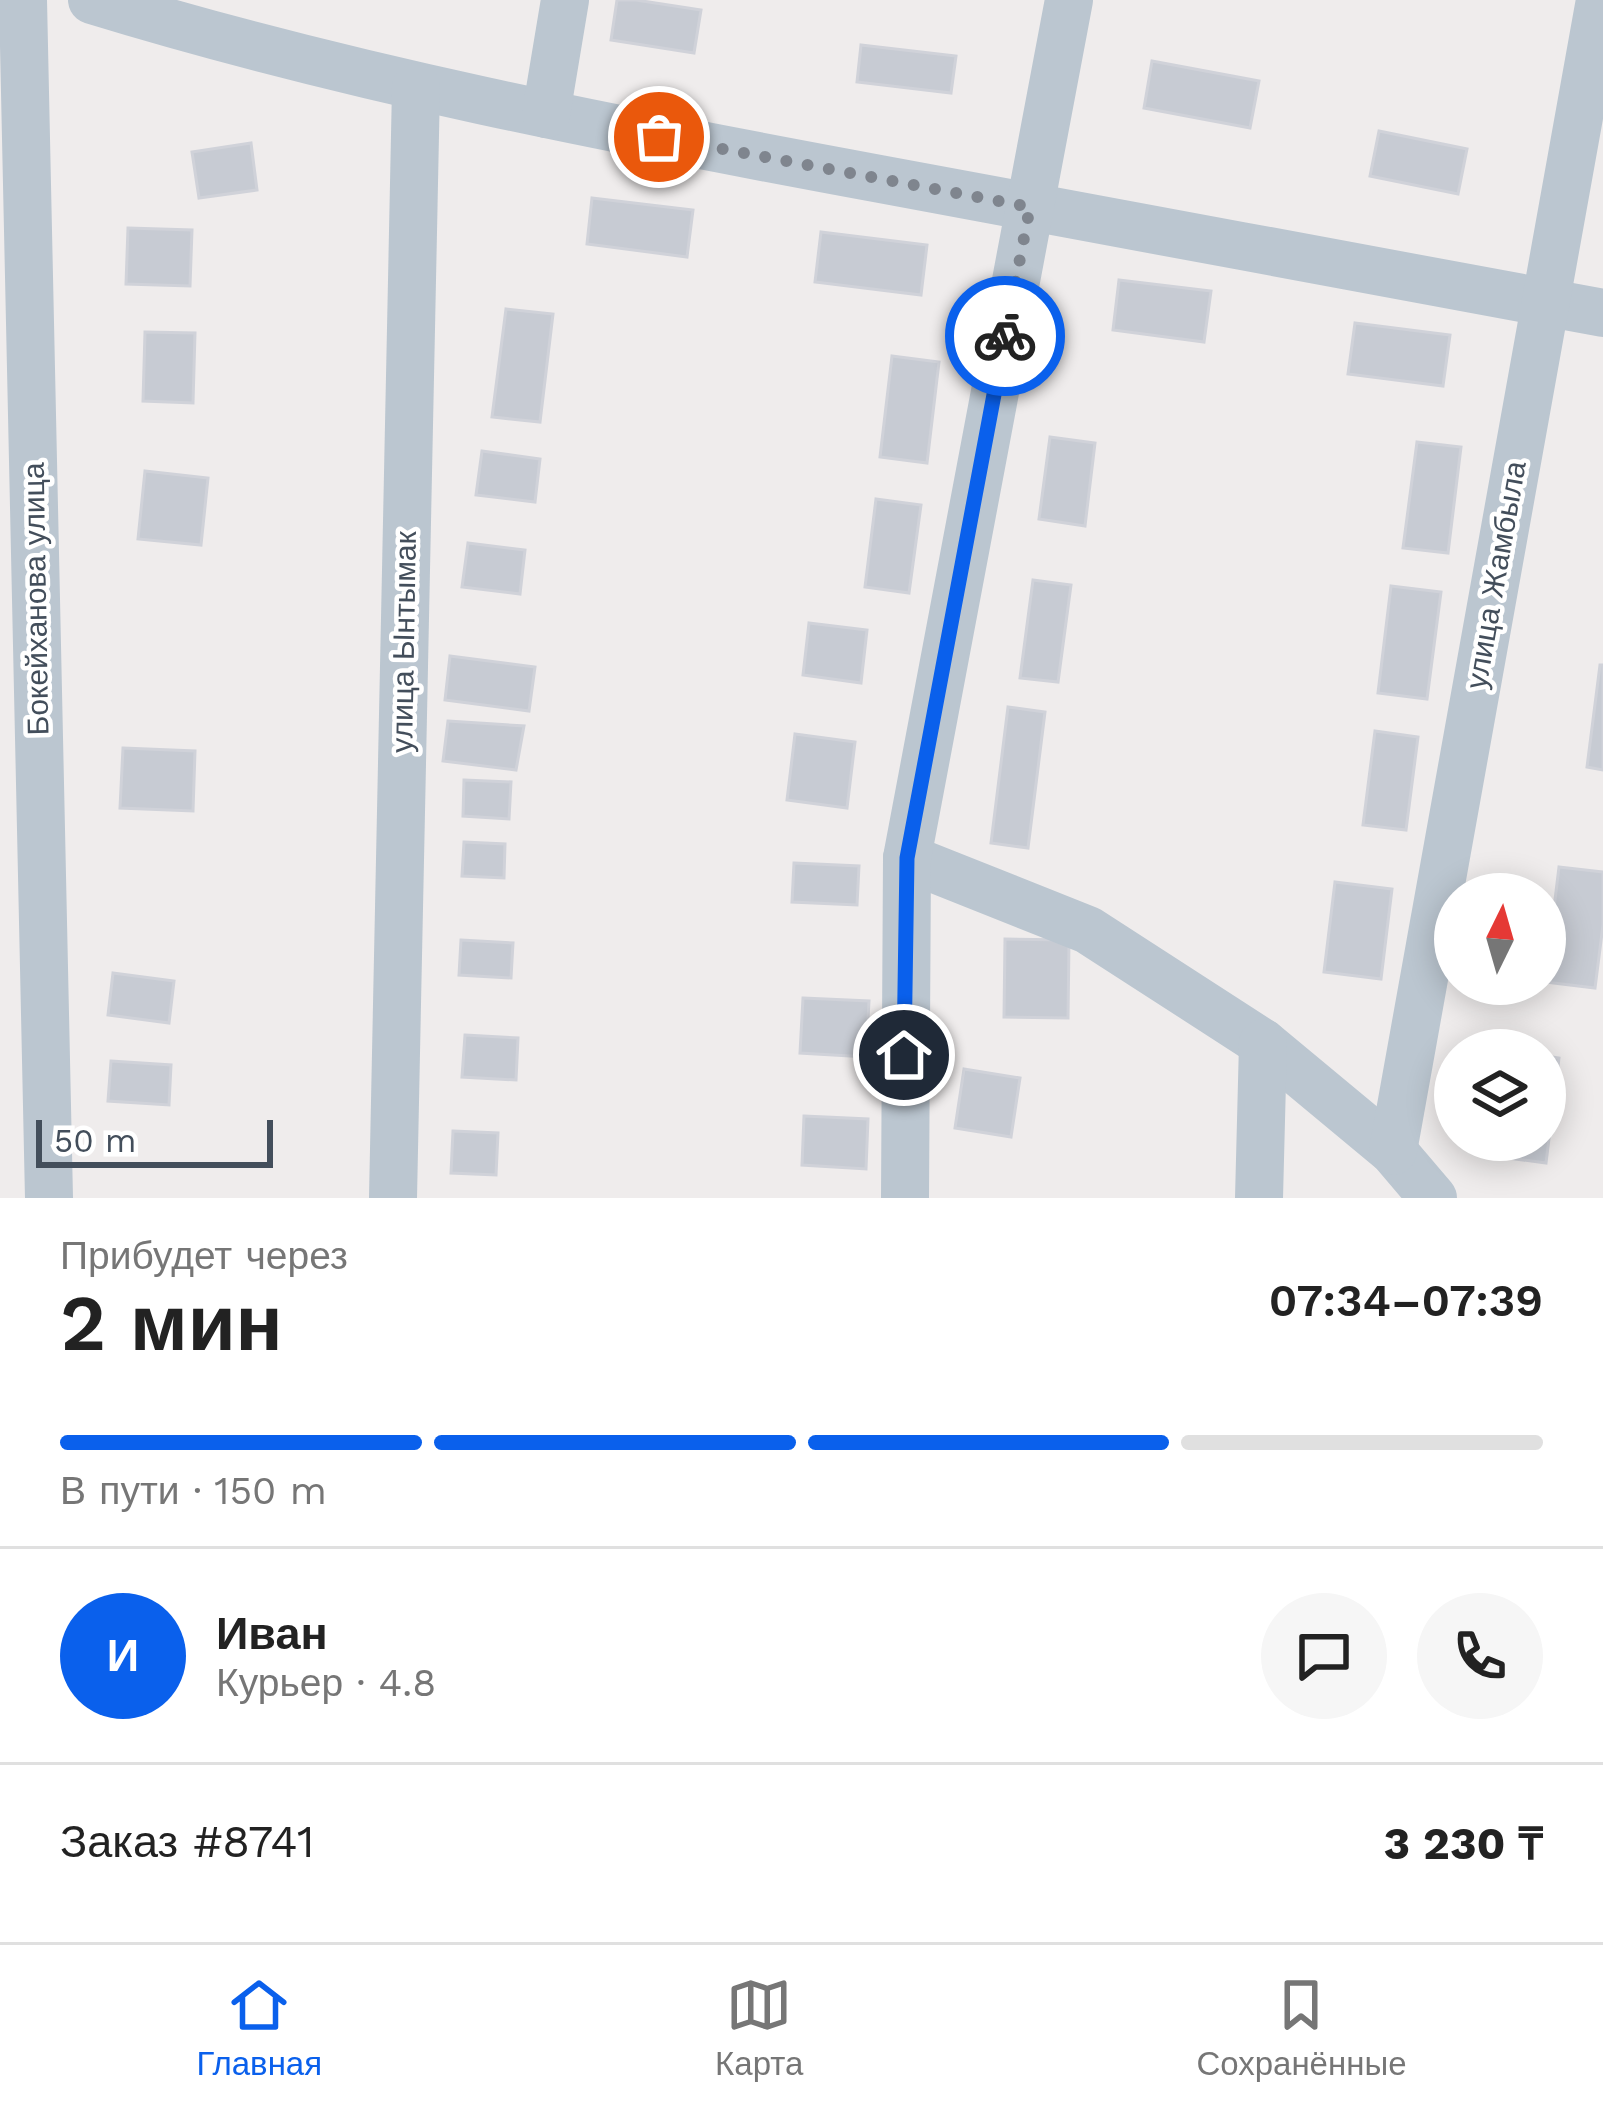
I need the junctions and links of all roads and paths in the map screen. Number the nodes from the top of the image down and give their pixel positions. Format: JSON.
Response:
{"nodes":[{"id":1,"x":23,"y":0,"type":"edge"},
{"id":2,"x":92,"y":0,"type":"edge"},
{"id":3,"x":566,"y":0,"type":"edge"},
{"id":4,"x":1069,"y":0,"type":"edge"},
{"id":5,"x":1600,"y":0,"type":"edge"},
{"id":6,"x":416,"y":87,"type":"junction"},
{"id":7,"x":546,"y":114,"type":"junction"},
{"id":8,"x":1030,"y":207,"type":"junction"},
{"id":9,"x":1546,"y":302,"type":"junction"},
{"id":10,"x":1603,"y":313,"type":"edge"},
{"id":11,"x":907,"y":858,"type":"junction"},
{"id":12,"x":1263,"y":1043,"type":"junction"},
{"id":13,"x":1393,"y":1151,"type":"junction"},
{"id":14,"x":49,"y":1198,"type":"edge"},
{"id":15,"x":393,"y":1198,"type":"edge"},
{"id":16,"x":904,"y":1198,"type":"edge"},
{"id":17,"x":1259,"y":1198,"type":"edge"},
{"id":18,"x":1432,"y":1198,"type":"edge"}],
"edges":[{"from":1,"to":14,"type":"street","name":"Бокейханова улица"},
{"from":2,"to":6,"type":"street"},
{"from":3,"to":7,"type":"street"},
{"from":4,"to":8,"type":"street"},
{"from":5,"to":9,"type":"street","name":"улица Жамбыла"},
{"from":6,"to":7,"type":"street"},
{"from":6,"to":15,"type":"street","name":"улица Ынтымак"},
{"from":7,"to":8,"type":"street"},
{"from":8,"to":9,"type":"street"},
{"from":8,"to":11,"type":"street"},
{"from":9,"to":10,"type":"street"},
{"from":9,"to":13,"type":"street","name":"улица Жамбыла"},
{"from":11,"to":12,"type":"street"},
{"from":11,"to":16,"type":"street"},
{"from":12,"to":13,"type":"street"},
{"from":12,"to":17,"type":"street"},
{"from":13,"to":18,"type":"street"}]}
